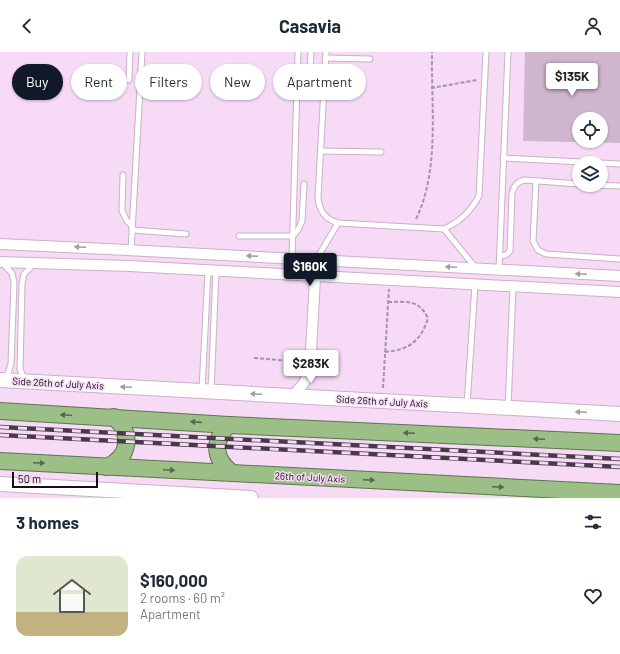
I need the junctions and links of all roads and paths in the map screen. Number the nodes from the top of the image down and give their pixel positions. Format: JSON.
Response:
{"nodes":[{"id":1,"x":130,"y":52,"type":"edge"},
{"id":2,"x":142,"y":52,"type":"edge"},
{"id":3,"x":298,"y":52,"type":"edge"},
{"id":4,"x":311,"y":52,"type":"edge"},
{"id":5,"x":432,"y":52,"type":"edge"},
{"id":6,"x":486,"y":52,"type":"edge"},
{"id":7,"x":508,"y":52,"type":"edge"},
{"id":8,"x":326,"y":55,"type":"edge"},
{"id":9,"x":370,"y":59,"type":"dead end"},
{"id":10,"x":310,"y":64,"type":"edge"},
{"id":11,"x":485,"y":78,"type":"junction"},
{"id":12,"x":129,"y":80,"type":"dead end"},
{"id":13,"x":431,"y":88,"type":"junction"},
{"id":14,"x":321,"y":151,"type":"junction"},
{"id":15,"x":381,"y":152,"type":"dead end"},
{"id":16,"x":503,"y":158,"type":"junction"},
{"id":17,"x":620,"y":164,"type":"edge"},
{"id":18,"x":123,"y":175,"type":"dead end"},
{"id":19,"x":536,"y":181,"type":"junction"},
{"id":20,"x":304,"y":184,"type":"dead end"},
{"id":21,"x":572,"y":184,"type":"edge"},
{"id":22,"x":608,"y":186,"type":"edge"},
{"id":23,"x":620,"y":186,"type":"edge"},
{"id":24,"x":338,"y":223,"type":"junction"},
{"id":25,"x":412,"y":227,"type":"junction"},
{"id":26,"x":132,"y":228,"type":"junction"},
{"id":27,"x":444,"y":229,"type":"junction"},
{"id":28,"x":186,"y":234,"type":"dead end"},
{"id":29,"x":239,"y":236,"type":"dead end"},
{"id":30,"x":293,"y":236,"type":"junction"},
{"id":31,"x":0,"y":244,"type":"edge"},
{"id":32,"x":107,"y":249,"type":"junction"},
{"id":33,"x":131,"y":250,"type":"junction"},
{"id":34,"x":500,"y":256,"type":"junction"},
{"id":35,"x":292,"y":258,"type":"junction"},
{"id":36,"x":620,"y":258,"type":"edge"},
{"id":37,"x":316,"y":260,"type":"junction"},
{"id":38,"x":0,"y":262,"type":"edge"},
{"id":39,"x":35,"y":263,"type":"junction"},
{"id":40,"x":105,"y":265,"type":"junction"},
{"id":41,"x":129,"y":266,"type":"junction"},
{"id":42,"x":476,"y":268,"type":"junction"},
{"id":43,"x":499,"y":270,"type":"junction"},
{"id":44,"x":212,"y":271,"type":"junction"},
{"id":45,"x":514,"y":271,"type":"junction"},
{"id":46,"x":290,"y":274,"type":"junction"},
{"id":47,"x":316,"y":276,"type":"junction"},
{"id":48,"x":620,"y":276,"type":"edge"},
{"id":49,"x":389,"y":280,"type":"junction"},
{"id":50,"x":475,"y":285,"type":"junction"},
{"id":51,"x":513,"y":287,"type":"junction"},
{"id":52,"x":620,"y":292,"type":"edge"},
{"id":53,"x":388,"y":302,"type":"junction"},
{"id":54,"x":385,"y":352,"type":"junction"},
{"id":55,"x":254,"y":358,"type":"dead end"},
{"id":56,"x":310,"y":363,"type":"junction"},
{"id":57,"x":1,"y":380,"type":"edge"},
{"id":58,"x":26,"y":382,"type":"junction"},
{"id":59,"x":206,"y":392,"type":"junction"},
{"id":60,"x":293,"y":396,"type":"junction"},
{"id":61,"x":382,"y":401,"type":"junction"},
{"id":62,"x":467,"y":406,"type":"junction"},
{"id":63,"x":508,"y":408,"type":"junction"},
{"id":64,"x":0,"y":411,"type":"edge"},
{"id":65,"x":620,"y":414,"type":"edge"},
{"id":66,"x":114,"y":417,"type":"junction"},
{"id":67,"x":229,"y":425,"type":"junction"},
{"id":68,"x":620,"y":443,"type":"edge"},
{"id":69,"x":0,"y":461,"type":"edge"},
{"id":70,"x":107,"y":467,"type":"junction"},
{"id":71,"x":231,"y":472,"type":"junction"},
{"id":72,"x":0,"y":484,"type":"edge"},
{"id":73,"x":620,"y":494,"type":"edge"},
{"id":74,"x":251,"y":498,"type":"edge"}],
"edges":[{"from":1,"to":12,"type":"lane"},
{"from":2,"to":26,"type":"lane"},
{"from":3,"to":30,"type":"lane"},
{"from":4,"to":10,"type":"lane"},
{"from":5,"to":13,"type":"path"},
{"from":6,"to":11,"type":"lane"},
{"from":7,"to":16,"type":"lane"},
{"from":8,"to":9,"type":"lane"},
{"from":8,"to":14,"type":"lane"},
{"from":11,"to":13,"type":"path"},
{"from":11,"to":27,"type":"lane"},
{"from":13,"to":25,"type":"path"},
{"from":14,"to":15,"type":"lane"},
{"from":14,"to":24,"type":"lane"},
{"from":16,"to":17,"type":"lane"},
{"from":16,"to":34,"type":"lane"},
{"from":18,"to":26,"type":"lane"},
{"from":19,"to":21,"type":"lane"},
{"from":19,"to":34,"type":"lane"},
{"from":19,"to":36,"type":"lane"},
{"from":20,"to":30,"type":"lane"},
{"from":22,"to":23,"type":"lane"},
{"from":24,"to":25,"type":"lane"},
{"from":24,"to":37,"type":"lane"},
{"from":25,"to":27,"type":"lane"},
{"from":26,"to":28,"type":"lane"},
{"from":26,"to":33,"type":"lane"},
{"from":27,"to":42,"type":"lane"},
{"from":29,"to":30,"type":"lane"},
{"from":30,"to":35,"type":"lane"},
{"from":32,"to":31,"type":"street","one_way":true},
{"from":32,"to":33,"type":"street"},
{"from":32,"to":40,"type":"street"},
{"from":35,"to":33,"type":"street","one_way":true},
{"from":33,"to":41,"type":"street"},
{"from":34,"to":43,"type":"lane"},
{"from":35,"to":37,"type":"street"},
{"from":35,"to":46,"type":"street"},
{"from":42,"to":37,"type":"street","one_way":true},
{"from":37,"to":47,"type":"street"},
{"from":38,"to":39,"type":"street"},
{"from":38,"to":57,"type":"lane"},
{"from":39,"to":40,"type":"street"},
{"from":39,"to":58,"type":"lane"},
{"from":40,"to":41,"type":"street"},
{"from":41,"to":44,"type":"street"},
{"from":42,"to":43,"type":"street"},
{"from":42,"to":50,"type":"street"},
{"from":43,"to":45,"type":"street"},
{"from":44,"to":46,"type":"street"},
{"from":44,"to":59,"type":"lane"},
{"from":44,"to":59,"type":"lane"},
{"from":48,"to":45,"type":"street","one_way":true},
{"from":45,"to":51,"type":"street"},
{"from":46,"to":47,"type":"street"},
{"from":47,"to":49,"type":"street"},
{"from":47,"to":56,"type":"street"},
{"from":49,"to":50,"type":"street"},
{"from":49,"to":53,"type":"path"},
{"from":50,"to":51,"type":"street"},
{"from":50,"to":62,"type":"lane"},
{"from":51,"to":52,"type":"street"},
{"from":51,"to":63,"type":"lane"},
{"from":53,"to":54,"type":"path"},
{"from":53,"to":54,"type":"path"},
{"from":54,"to":61,"type":"path"},
{"from":55,"to":56,"type":"path"},
{"from":56,"to":60,"type":"street"},
{"from":57,"to":58,"type":"main road","name":"Side 26th of July Axis"},
{"from":59,"to":58,"type":"main road","name":"Side 26th of July Axis","one_way":true},
{"from":60,"to":59,"type":"main road","name":"Side 26th of July Axis","one_way":true},
{"from":60,"to":61,"type":"main road","name":"Side 26th of July Axis"},
{"from":61,"to":62,"type":"main road","name":"Side 26th of July Axis"},
{"from":62,"to":63,"type":"main road","name":"Side 26th of July Axis"},
{"from":65,"to":63,"type":"main road","name":"Side 26th of July Axis","one_way":true},
{"from":66,"to":64,"type":"highway","one_way":true},
{"from":67,"to":66,"type":"highway","one_way":true},
{"from":66,"to":70,"type":"highway"},
{"from":68,"to":67,"type":"highway","one_way":true},
{"from":67,"to":71,"type":"highway"},
{"from":69,"to":70,"type":"highway","name":"26th of July Axis","one_way":true},
{"from":70,"to":71,"type":"highway","name":"26th of July Axis","one_way":true},
{"from":71,"to":73,"type":"highway","name":"26th of July Axis","one_way":true},
{"from":72,"to":74,"type":"main road"}]}
